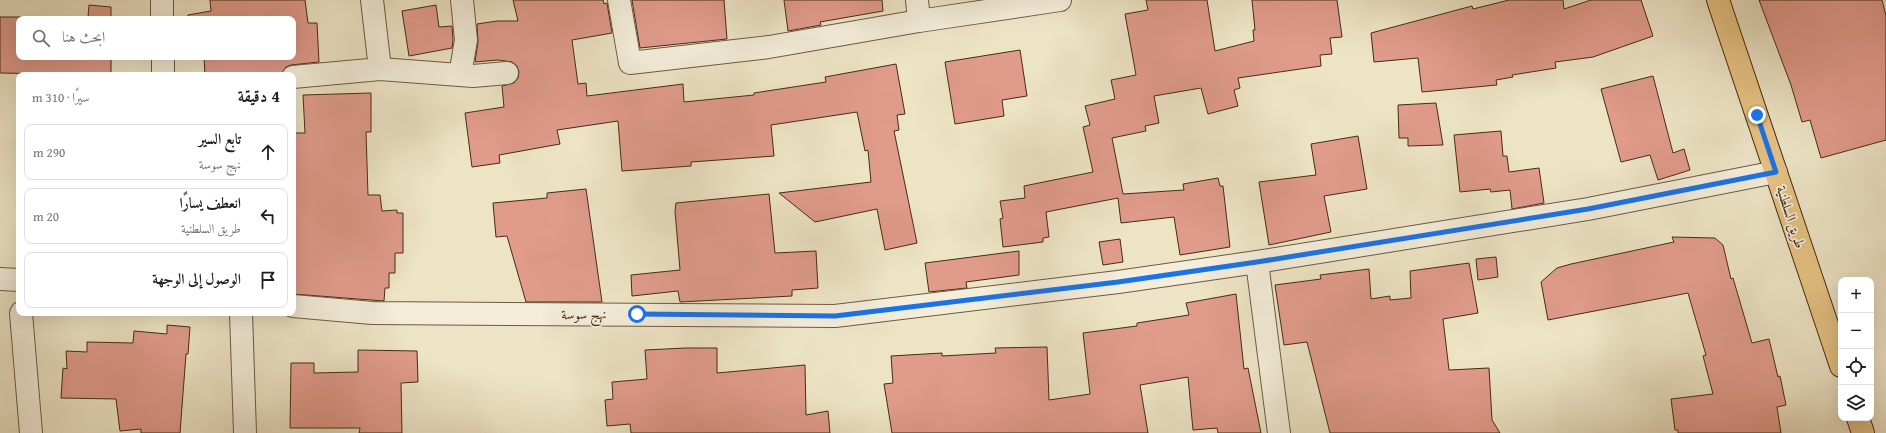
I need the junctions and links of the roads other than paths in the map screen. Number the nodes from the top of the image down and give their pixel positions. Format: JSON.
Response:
{"nodes":[{"id":1,"x":162,"y":0,"type":"edge"},
{"id":2,"x":372,"y":0,"type":"edge"},
{"id":3,"x":462,"y":0,"type":"edge"},
{"id":4,"x":619,"y":0,"type":"edge"},
{"id":5,"x":1060,"y":0,"type":"edge"},
{"id":6,"x":1718,"y":0,"type":"edge"},
{"id":7,"x":918,"y":10,"type":"edge"},
{"id":8,"x":162,"y":16,"type":"edge"},
{"id":9,"x":163,"y":60,"type":"edge"},
{"id":10,"x":380,"y":69,"type":"junction"},
{"id":11,"x":163,"y":72,"type":"edge"},
{"id":12,"x":507,"y":72,"type":"dead end"},
{"id":13,"x":460,"y":76,"type":"junction"},
{"id":14,"x":296,"y":77,"type":"edge"},
{"id":15,"x":1776,"y":172,"type":"junction"},
{"id":16,"x":1257,"y":262,"type":"junction"},
{"id":17,"x":296,"y":306,"type":"edge"},
{"id":18,"x":21,"y":316,"type":"edge"},
{"id":19,"x":241,"y":316,"type":"edge"},
{"id":20,"x":1838,"y":357,"type":"edge"},
{"id":21,"x":1859,"y":421,"type":"edge"},
{"id":22,"x":30,"y":433,"type":"edge"},
{"id":23,"x":245,"y":433,"type":"edge"},
{"id":24,"x":1279,"y":433,"type":"edge"},
{"id":25,"x":1863,"y":433,"type":"edge"}],
"edges":[{"from":1,"to":8,"type":"street"},
{"from":2,"to":10,"type":"street"},
{"from":3,"to":13,"type":"street"},
{"from":4,"to":7,"type":"street"},
{"from":5,"to":7,"type":"street"},
{"from":6,"to":15,"type":"main road","name":"طريق السلطنية"},
{"from":9,"to":11,"type":"street"},
{"from":10,"to":13,"type":"street"},
{"from":10,"to":14,"type":"street"},
{"from":12,"to":13,"type":"street"},
{"from":15,"to":16,"type":"street","name":"نهج سوسة"},
{"from":15,"to":20,"type":"main road","name":"طريق السلطنية"},
{"from":16,"to":17,"type":"street","name":"نهج سوسة"},
{"from":16,"to":24,"type":"street"},
{"from":18,"to":22,"type":"street"},
{"from":19,"to":23,"type":"street"},
{"from":21,"to":25,"type":"main road"}]}
